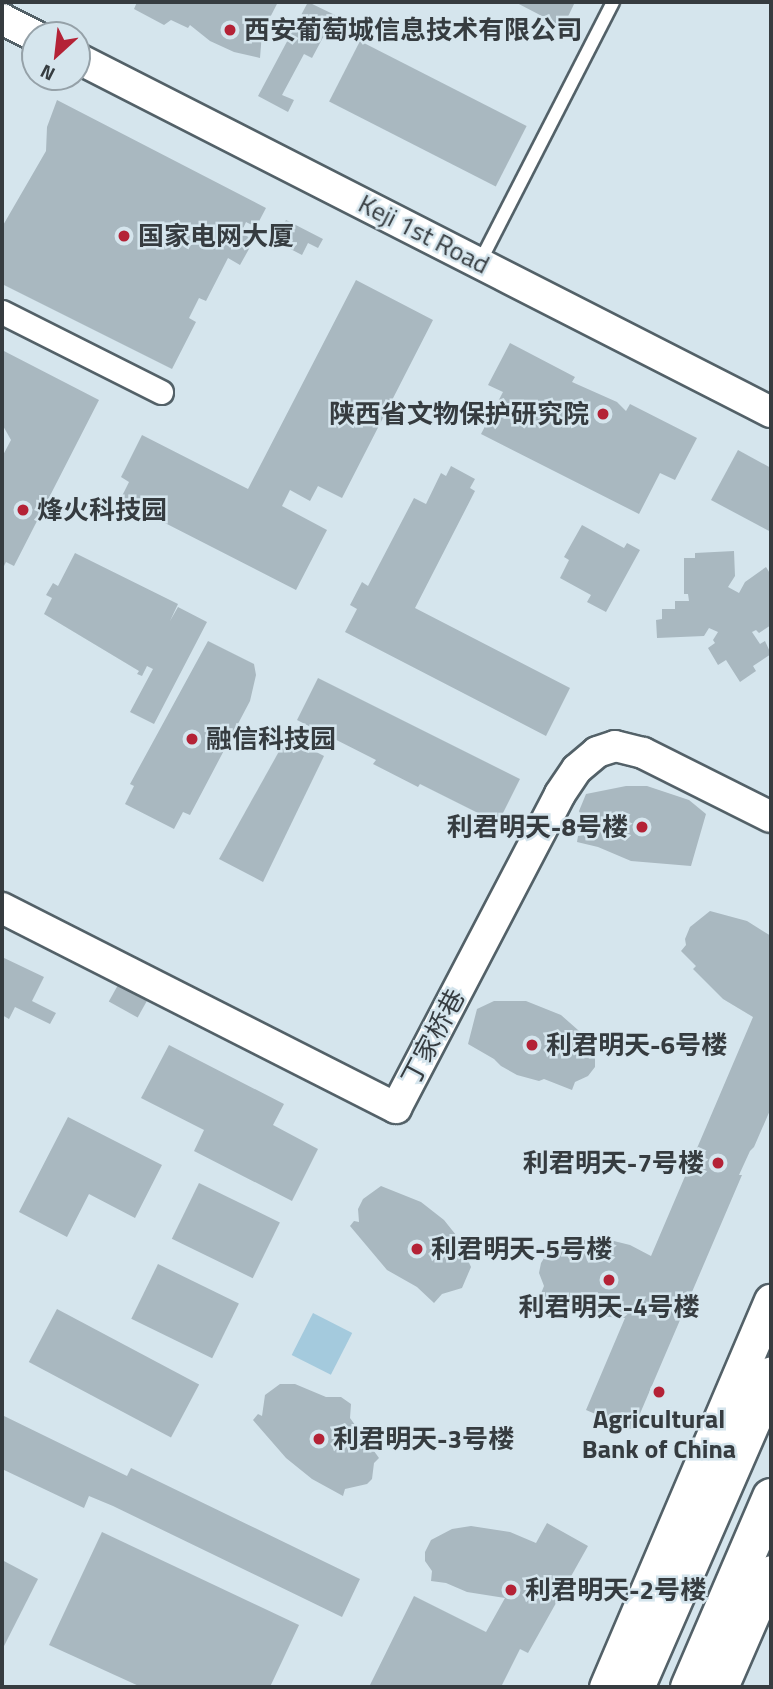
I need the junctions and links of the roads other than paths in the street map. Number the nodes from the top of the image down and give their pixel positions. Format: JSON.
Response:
{"nodes":[{"id":1,"x":613,"y":2,"type":"edge"},
{"id":2,"x":2,"y":19,"type":"edge"},
{"id":3,"x":21,"y":29,"type":"edge"},
{"id":4,"x":91,"y":65,"type":"edge"},
{"id":5,"x":480,"y":262,"type":"junction"},
{"id":6,"x":2,"y":312,"type":"edge"},
{"id":7,"x":161,"y":392,"type":"dead end"},
{"id":8,"x":771,"y":412,"type":"edge"},
{"id":9,"x":771,"y":817,"type":"edge"},
{"id":10,"x":2,"y":908,"type":"edge"},
{"id":11,"x":771,"y":1301,"type":"edge"},
{"id":12,"x":771,"y":1375,"type":"edge"},
{"id":13,"x":771,"y":1497,"type":"edge"},
{"id":14,"x":771,"y":1572,"type":"edge"},
{"id":15,"x":606,"y":1687,"type":"edge"},
{"id":16,"x":635,"y":1687,"type":"edge"},
{"id":17,"x":689,"y":1687,"type":"edge"},
{"id":18,"x":721,"y":1687,"type":"edge"}],
"edges":[{"from":1,"to":5,"type":"lane"},
{"from":2,"to":3,"type":"street"},
{"from":4,"to":5,"type":"street","name":"Keji 1st Road"},
{"from":5,"to":8,"type":"street","name":"Keji 1st Road"},
{"from":6,"to":7,"type":"street"},
{"from":9,"to":10,"type":"street","name":"丁家桥巷"},
{"from":11,"to":15,"type":"main road"},
{"from":12,"to":16,"type":"main road"},
{"from":13,"to":17,"type":"main road"},
{"from":14,"to":18,"type":"main road"}]}
